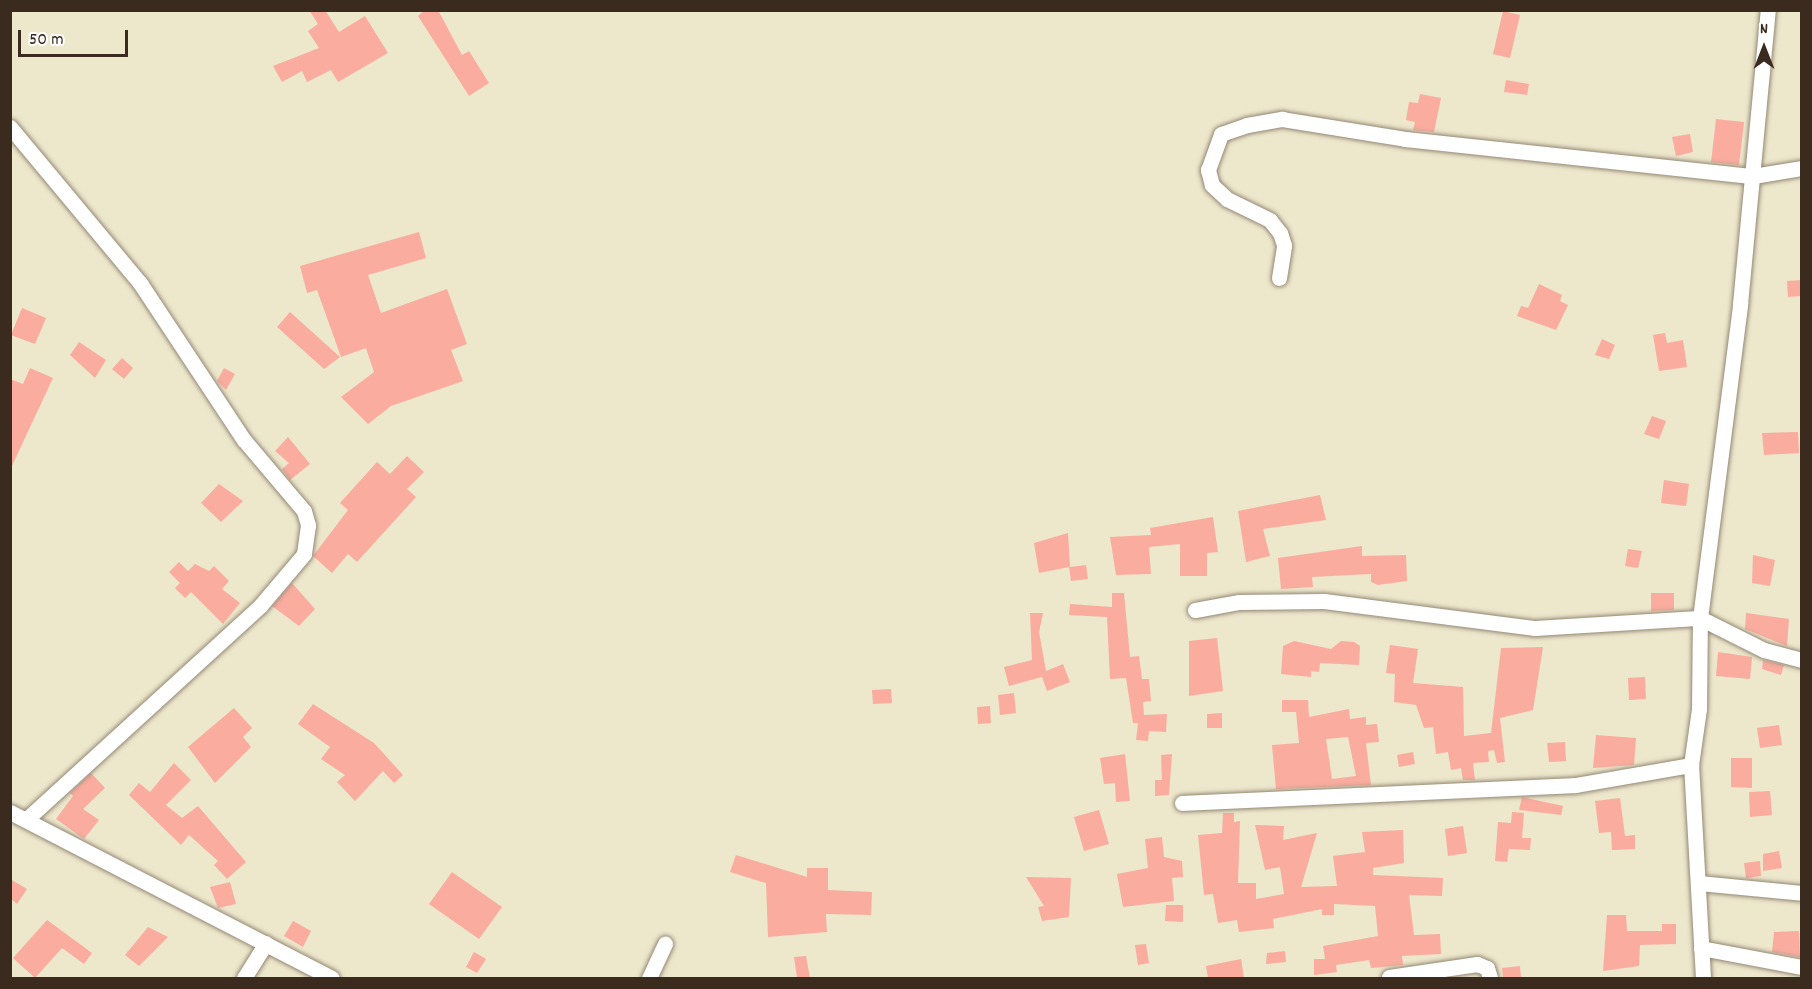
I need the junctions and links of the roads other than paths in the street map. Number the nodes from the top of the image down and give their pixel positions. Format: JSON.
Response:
{"nodes":[{"id":1,"x":1768,"y":10,"type":"edge"},
{"id":2,"x":10,"y":127,"type":"edge"},
{"id":3,"x":1802,"y":168,"type":"edge"},
{"id":4,"x":1753,"y":176,"type":"junction"},
{"id":5,"x":1279,"y":278,"type":"dead end"},
{"id":6,"x":1195,"y":610,"type":"dead end"},
{"id":7,"x":1700,"y":618,"type":"junction"},
{"id":8,"x":1802,"y":660,"type":"edge"},
{"id":9,"x":1691,"y":765,"type":"junction"},
{"id":10,"x":1182,"y":802,"type":"dead end"},
{"id":11,"x":10,"y":812,"type":"edge"},
{"id":12,"x":27,"y":819,"type":"junction"},
{"id":13,"x":1700,"y":884,"type":"junction"},
{"id":14,"x":1802,"y":893,"type":"edge"},
{"id":15,"x":266,"y":943,"type":"junction"},
{"id":16,"x":665,"y":944,"type":"dead end"},
{"id":17,"x":1701,"y":948,"type":"junction"},
{"id":18,"x":1802,"y":967,"type":"edge"},
{"id":19,"x":1389,"y":977,"type":"edge"},
{"id":20,"x":244,"y":978,"type":"edge"},
{"id":21,"x":332,"y":978,"type":"edge"},
{"id":22,"x":649,"y":978,"type":"edge"},
{"id":23,"x":1490,"y":978,"type":"edge"},
{"id":24,"x":1703,"y":978,"type":"edge"}],
"edges":[{"from":1,"to":4,"type":"street"},
{"from":2,"to":12,"type":"street"},
{"from":3,"to":4,"type":"street"},
{"from":4,"to":5,"type":"street"},
{"from":4,"to":7,"type":"street"},
{"from":6,"to":7,"type":"street"},
{"from":7,"to":8,"type":"street"},
{"from":7,"to":9,"type":"street"},
{"from":9,"to":10,"type":"street"},
{"from":9,"to":13,"type":"street"},
{"from":11,"to":12,"type":"street"},
{"from":12,"to":15,"type":"street"},
{"from":13,"to":14,"type":"street"},
{"from":13,"to":17,"type":"street"},
{"from":15,"to":20,"type":"street"},
{"from":15,"to":21,"type":"street"},
{"from":16,"to":22,"type":"street"},
{"from":17,"to":18,"type":"street"},
{"from":17,"to":24,"type":"street"},
{"from":19,"to":23,"type":"street"}]}
